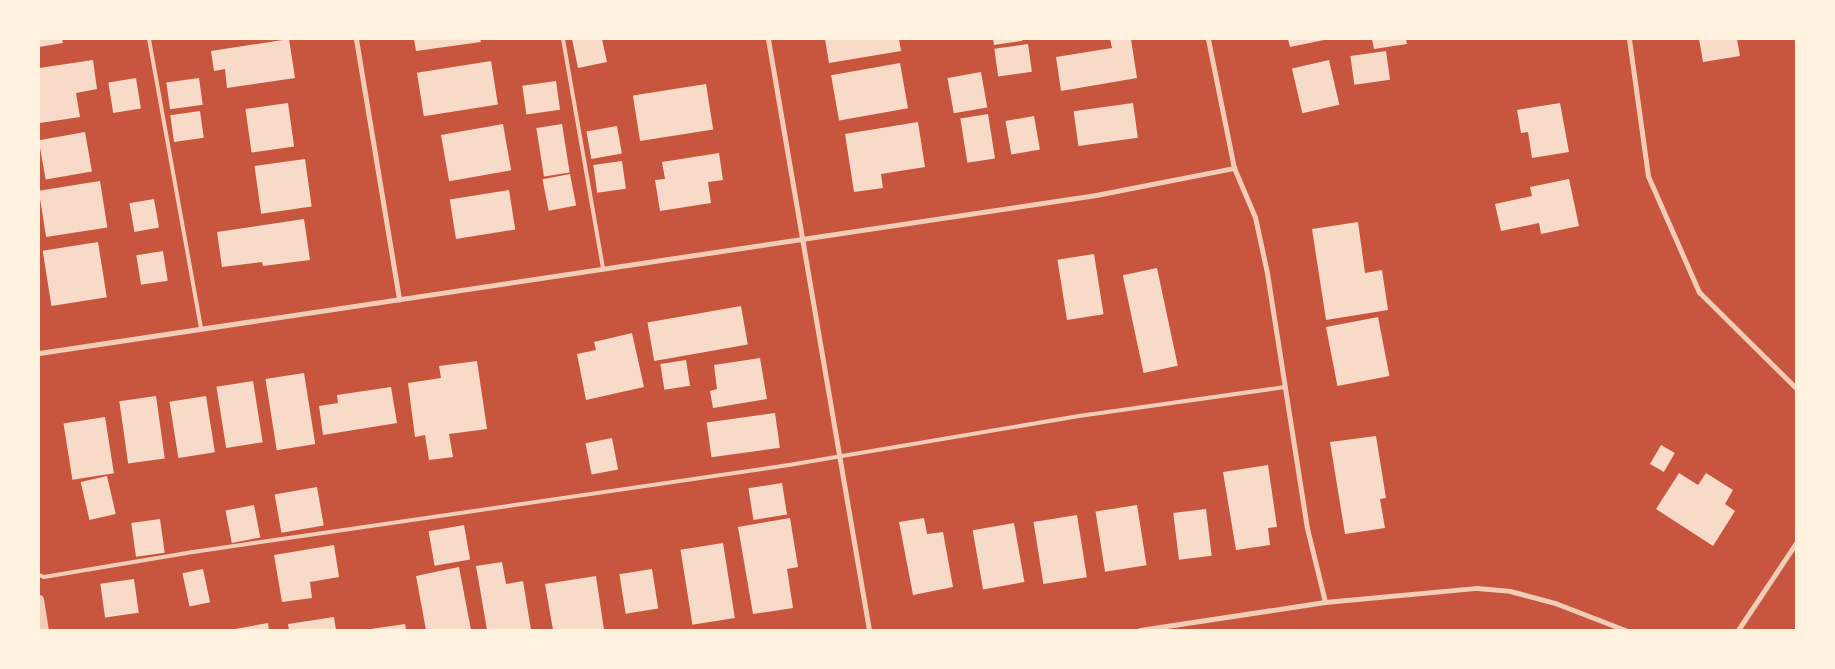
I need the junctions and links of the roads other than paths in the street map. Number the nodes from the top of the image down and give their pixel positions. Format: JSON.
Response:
{"nodes":[{"id":1,"x":149,"y":39,"type":"edge"},
{"id":2,"x":356,"y":39,"type":"edge"},
{"id":3,"x":564,"y":39,"type":"edge"},
{"id":4,"x":768,"y":39,"type":"edge"},
{"id":5,"x":1208,"y":39,"type":"edge"},
{"id":6,"x":1629,"y":39,"type":"edge"},
{"id":7,"x":1234,"y":168,"type":"junction"},
{"id":8,"x":800,"y":240,"type":"junction"},
{"id":9,"x":603,"y":269,"type":"junction"},
{"id":10,"x":399,"y":299,"type":"junction"},
{"id":11,"x":201,"y":328,"type":"junction"},
{"id":12,"x":39,"y":353,"type":"edge"},
{"id":13,"x":1286,"y":387,"type":"junction"},
{"id":14,"x":1796,"y":388,"type":"edge"},
{"id":15,"x":839,"y":456,"type":"junction"},
{"id":16,"x":1796,"y":543,"type":"edge"},
{"id":17,"x":39,"y":575,"type":"edge"},
{"id":18,"x":39,"y":599,"type":"edge"},
{"id":19,"x":1325,"y":602,"type":"junction"},
{"id":20,"x":44,"y":630,"type":"edge"},
{"id":21,"x":869,"y":630,"type":"edge"},
{"id":22,"x":1140,"y":630,"type":"edge"},
{"id":23,"x":1625,"y":630,"type":"edge"},
{"id":24,"x":1738,"y":630,"type":"edge"}],
"edges":[{"from":1,"to":11,"type":"lane"},
{"from":2,"to":10,"type":"street"},
{"from":3,"to":9,"type":"lane"},
{"from":4,"to":8,"type":"street"},
{"from":5,"to":7,"type":"street"},
{"from":6,"to":14,"type":"street"},
{"from":7,"to":8,"type":"street"},
{"from":7,"to":13,"type":"street"},
{"from":8,"to":9,"type":"street"},
{"from":8,"to":15,"type":"street"},
{"from":9,"to":10,"type":"street"},
{"from":10,"to":11,"type":"street"},
{"from":11,"to":12,"type":"street"},
{"from":13,"to":15,"type":"lane"},
{"from":13,"to":19,"type":"street"},
{"from":15,"to":17,"type":"lane"},
{"from":15,"to":21,"type":"street"},
{"from":16,"to":24,"type":"street"},
{"from":18,"to":20,"type":"street"},
{"from":19,"to":22,"type":"street"},
{"from":19,"to":23,"type":"street"}]}
